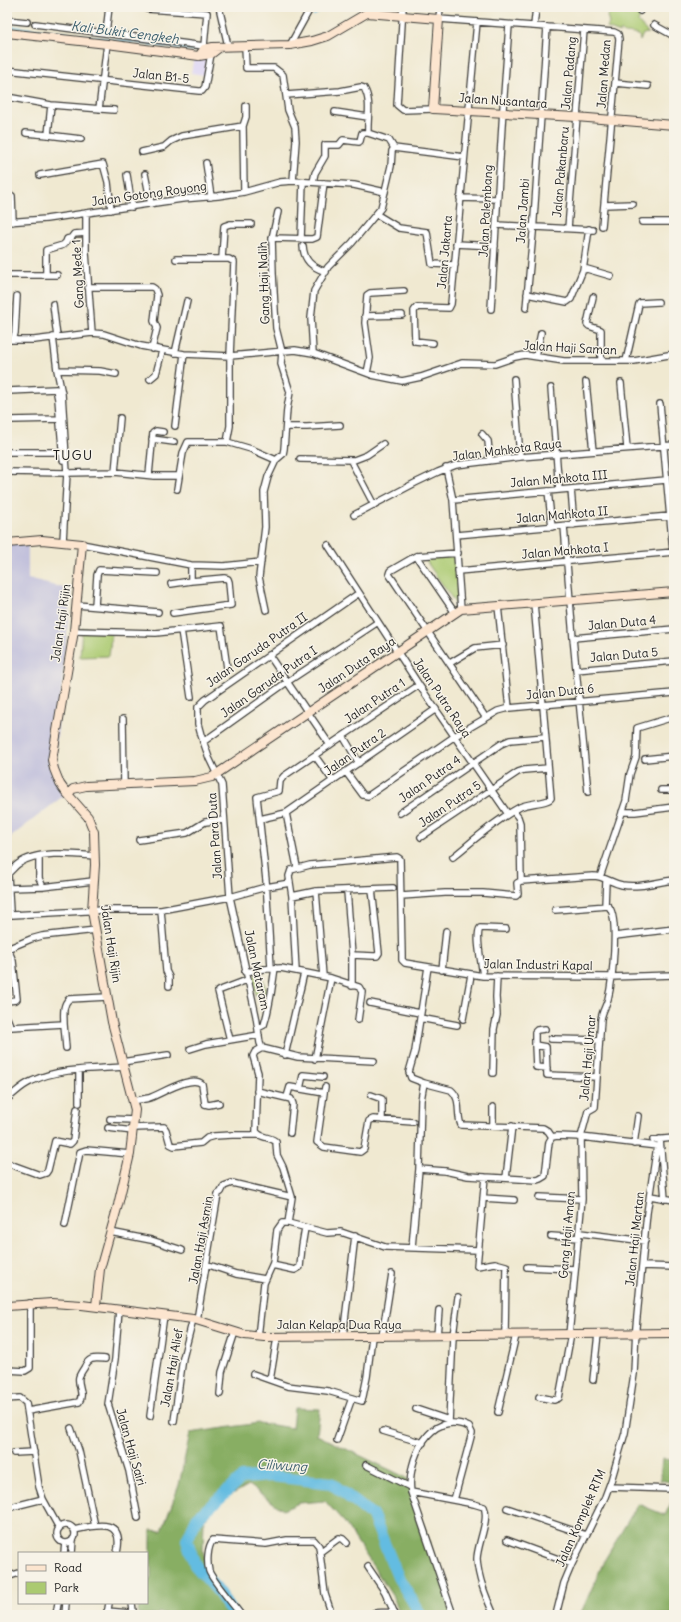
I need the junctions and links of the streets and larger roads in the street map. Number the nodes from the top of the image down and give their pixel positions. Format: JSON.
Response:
{"nodes":[{"id":1,"x":109,"y":7,"type":"edge"},
{"id":2,"x":144,"y":7,"type":"edge"},
{"id":3,"x":219,"y":7,"type":"edge"},
{"id":4,"x":311,"y":7,"type":"edge"},
{"id":5,"x":440,"y":7,"type":"edge"},
{"id":6,"x":536,"y":7,"type":"edge"},
{"id":7,"x":367,"y":10,"type":"edge"},
{"id":8,"x":403,"y":11,"type":"edge"},
{"id":9,"x":439,"y":19,"type":"junction"},
{"id":10,"x":7,"y":20,"type":"edge"},
{"id":11,"x":27,"y":22,"type":"dead end"},
{"id":12,"x":477,"y":22,"type":"junction"},
{"id":13,"x":36,"y":24,"type":"dead end"},
{"id":14,"x":654,"y":24,"type":"dead end"},
{"id":15,"x":509,"y":25,"type":"junction"},
{"id":16,"x":534,"y":26,"type":"junction"},
{"id":17,"x":547,"y":27,"type":"junction"},
{"id":18,"x":584,"y":30,"type":"junction"},
{"id":19,"x":7,"y":33,"type":"edge"},
{"id":20,"x":106,"y":33,"type":"junction"},
{"id":21,"x":674,"y":36,"type":"edge"},
{"id":22,"x":107,"y":44,"type":"junction"},
{"id":23,"x":290,"y":45,"type":"junction"},
{"id":24,"x":224,"y":46,"type":"junction"},
{"id":25,"x":245,"y":46,"type":"junction"},
{"id":26,"x":207,"y":50,"type":"junction"},
{"id":27,"x":7,"y":70,"type":"edge"},
{"id":28,"x":102,"y":81,"type":"junction"},
{"id":29,"x":615,"y":82,"type":"junction"},
{"id":30,"x":648,"y":86,"type":"dead end"},
{"id":31,"x":286,"y":95,"type":"junction"},
{"id":32,"x":7,"y":97,"type":"edge"},
{"id":33,"x":51,"y":105,"type":"junction"},
{"id":34,"x":246,"y":106,"type":"dead end"},
{"id":35,"x":99,"y":109,"type":"junction"},
{"id":36,"x":433,"y":109,"type":"junction"},
{"id":37,"x":114,"y":110,"type":"dead end"},
{"id":38,"x":468,"y":111,"type":"junction"},
{"id":39,"x":335,"y":112,"type":"dead end"},
{"id":40,"x":502,"y":114,"type":"junction"},
{"id":41,"x":540,"y":116,"type":"junction"},
{"id":42,"x":368,"y":117,"type":"junction"},
{"id":43,"x":576,"y":117,"type":"junction"},
{"id":44,"x":612,"y":120,"type":"junction"},
{"id":45,"x":674,"y":125,"type":"edge"},
{"id":46,"x":243,"y":126,"type":"junction"},
{"id":47,"x":26,"y":133,"type":"dead end"},
{"id":48,"x":368,"y":133,"type":"junction"},
{"id":49,"x":48,"y":135,"type":"junction"},
{"id":50,"x":81,"y":139,"type":"dead end"},
{"id":51,"x":394,"y":148,"type":"junction"},
{"id":52,"x":142,"y":152,"type":"dead end"},
{"id":53,"x":464,"y":157,"type":"junction"},
{"id":54,"x":206,"y":163,"type":"dead end"},
{"id":55,"x":145,"y":174,"type":"dead end"},
{"id":56,"x":40,"y":175,"type":"dead end"},
{"id":57,"x":127,"y":175,"type":"dead end"},
{"id":58,"x":293,"y":181,"type":"junction"},
{"id":59,"x":303,"y":182,"type":"junction"},
{"id":60,"x":313,"y":182,"type":"junction"},
{"id":61,"x":324,"y":183,"type":"junction"},
{"id":62,"x":244,"y":192,"type":"junction"},
{"id":63,"x":385,"y":192,"type":"junction"},
{"id":64,"x":12,"y":196,"type":"dead end"},
{"id":65,"x":211,"y":197,"type":"junction"},
{"id":66,"x":460,"y":198,"type":"junction"},
{"id":67,"x":497,"y":199,"type":"junction"},
{"id":68,"x":151,"y":204,"type":"junction"},
{"id":69,"x":633,"y":204,"type":"dead end"},
{"id":70,"x":604,"y":205,"type":"junction"},
{"id":71,"x":132,"y":207,"type":"junction"},
{"id":72,"x":112,"y":210,"type":"junction"},
{"id":73,"x":278,"y":212,"type":"dead end"},
{"id":74,"x":86,"y":213,"type":"junction"},
{"id":75,"x":376,"y":214,"type":"junction"},
{"id":76,"x":10,"y":222,"type":"edge"},
{"id":77,"x":642,"y":222,"type":"dead end"},
{"id":78,"x":674,"y":222,"type":"edge"},
{"id":79,"x":251,"y":224,"type":"dead end"},
{"id":80,"x":496,"y":225,"type":"junction"},
{"id":81,"x":533,"y":226,"type":"junction"},
{"id":82,"x":602,"y":226,"type":"dead end"},
{"id":83,"x":568,"y":228,"type":"junction"},
{"id":84,"x":86,"y":233,"type":"junction"},
{"id":85,"x":272,"y":238,"type":"junction"},
{"id":86,"x":301,"y":239,"type":"junction"},
{"id":87,"x":456,"y":244,"type":"junction"},
{"id":88,"x":303,"y":246,"type":"dead end"},
{"id":89,"x":495,"y":246,"type":"junction"},
{"id":90,"x":176,"y":259,"type":"dead end"},
{"id":91,"x":222,"y":259,"type":"junction"},
{"id":92,"x":454,"y":266,"type":"junction"},
{"id":93,"x":583,"y":270,"type":"junction"},
{"id":94,"x":326,"y":272,"type":"junction"},
{"id":95,"x":7,"y":275,"type":"edge"},
{"id":96,"x":46,"y":275,"type":"junction"},
{"id":97,"x":57,"y":275,"type":"dead end"},
{"id":98,"x":611,"y":276,"type":"dead end"},
{"id":99,"x":88,"y":287,"type":"junction"},
{"id":100,"x":404,"y":291,"type":"dead end"},
{"id":101,"x":528,"y":294,"type":"junction"},
{"id":102,"x":17,"y":296,"type":"dead end"},
{"id":103,"x":592,"y":297,"type":"dead end"},
{"id":104,"x":187,"y":301,"type":"dead end"},
{"id":105,"x":658,"y":302,"type":"dead end"},
{"id":106,"x":53,"y":304,"type":"dead end"},
{"id":107,"x":526,"y":308,"type":"dead end"},
{"id":108,"x":491,"y":309,"type":"dead end"},
{"id":109,"x":402,"y":315,"type":"dead end"},
{"id":110,"x":365,"y":316,"type":"junction"},
{"id":111,"x":92,"y":333,"type":"junction"},
{"id":112,"x":541,"y":333,"type":"dead end"},
{"id":113,"x":55,"y":337,"type":"junction"},
{"id":114,"x":10,"y":340,"type":"edge"},
{"id":115,"x":433,"y":343,"type":"dead end"},
{"id":116,"x":152,"y":348,"type":"junction"},
{"id":117,"x":162,"y":351,"type":"junction"},
{"id":118,"x":282,"y":352,"type":"junction"},
{"id":119,"x":175,"y":353,"type":"junction"},
{"id":120,"x":313,"y":353,"type":"junction"},
{"id":121,"x":184,"y":354,"type":"junction"},
{"id":122,"x":674,"y":354,"type":"edge"},
{"id":123,"x":230,"y":356,"type":"junction"},
{"id":124,"x":536,"y":356,"type":"junction"},
{"id":125,"x":601,"y":361,"type":"junction"},
{"id":126,"x":626,"y":361,"type":"junction"},
{"id":127,"x":57,"y":370,"type":"junction"},
{"id":128,"x":367,"y":373,"type":"junction"},
{"id":129,"x":116,"y":374,"type":"dead end"},
{"id":130,"x":150,"y":379,"type":"dead end"},
{"id":131,"x":514,"y":379,"type":"dead end"},
{"id":132,"x":586,"y":382,"type":"dead end"},
{"id":133,"x":621,"y":383,"type":"dead end"},
{"id":134,"x":550,"y":388,"type":"dead end"},
{"id":135,"x":8,"y":391,"type":"dead end"},
{"id":136,"x":660,"y":404,"type":"dead end"},
{"id":137,"x":120,"y":418,"type":"dead end"},
{"id":138,"x":59,"y":419,"type":"junction"},
{"id":139,"x":10,"y":420,"type":"dead end"},
{"id":140,"x":340,"y":424,"type":"dead end"},
{"id":141,"x":175,"y":426,"type":"dead end"},
{"id":142,"x":287,"y":427,"type":"junction"},
{"id":143,"x":163,"y":432,"type":"dead end"},
{"id":144,"x":482,"y":434,"type":"dead end"},
{"id":145,"x":152,"y":439,"type":"junction"},
{"id":146,"x":174,"y":442,"type":"dead end"},
{"id":147,"x":227,"y":442,"type":"junction"},
{"id":148,"x":383,"y":444,"type":"dead end"},
{"id":149,"x":663,"y":445,"type":"junction"},
{"id":150,"x":674,"y":445,"type":"edge"},
{"id":151,"x":626,"y":448,"type":"junction"},
{"id":152,"x":593,"y":451,"type":"junction"},
{"id":153,"x":7,"y":452,"type":"edge"},
{"id":154,"x":62,"y":452,"type":"junction"},
{"id":155,"x":556,"y":454,"type":"junction"},
{"id":156,"x":520,"y":458,"type":"junction"},
{"id":157,"x":300,"y":459,"type":"dead end"},
{"id":158,"x":276,"y":460,"type":"junction"},
{"id":159,"x":351,"y":461,"type":"junction"},
{"id":160,"x":490,"y":461,"type":"junction"},
{"id":161,"x":446,"y":468,"type":"junction"},
{"id":162,"x":7,"y":472,"type":"edge"},
{"id":163,"x":115,"y":472,"type":"junction"},
{"id":164,"x":67,"y":473,"type":"junction"},
{"id":165,"x":149,"y":475,"type":"junction"},
{"id":166,"x":179,"y":476,"type":"junction"},
{"id":167,"x":666,"y":480,"type":"junction"},
{"id":168,"x":176,"y":489,"type":"dead end"},
{"id":169,"x":571,"y":489,"type":"junction"},
{"id":170,"x":559,"y":490,"type":"junction"},
{"id":171,"x":548,"y":491,"type":"junction"},
{"id":172,"x":453,"y":500,"type":"junction"},
{"id":173,"x":374,"y":505,"type":"junction"},
{"id":174,"x":354,"y":515,"type":"dead end"},
{"id":175,"x":670,"y":516,"type":"junction"},
{"id":176,"x":574,"y":525,"type":"junction"},
{"id":177,"x":564,"y":526,"type":"junction"},
{"id":178,"x":552,"y":527,"type":"junction"},
{"id":179,"x":456,"y":536,"type":"junction"},
{"id":180,"x":63,"y":541,"type":"junction"},
{"id":181,"x":7,"y":542,"type":"edge"},
{"id":182,"x":82,"y":544,"type":"junction"},
{"id":183,"x":328,"y":545,"type":"dead end"},
{"id":184,"x":674,"y":552,"type":"edge"},
{"id":185,"x":458,"y":553,"type":"junction"},
{"id":186,"x":416,"y":556,"type":"junction"},
{"id":187,"x":261,"y":562,"type":"junction"},
{"id":188,"x":567,"y":562,"type":"junction"},
{"id":189,"x":191,"y":565,"type":"junction"},
{"id":190,"x":458,"y":571,"type":"junction"},
{"id":191,"x":157,"y":573,"type":"dead end"},
{"id":192,"x":191,"y":581,"type":"junction"},
{"id":193,"x":171,"y":584,"type":"dead end"},
{"id":194,"x":674,"y":592,"type":"edge"},
{"id":195,"x":359,"y":593,"type":"junction"},
{"id":196,"x":570,"y":600,"type":"junction"},
{"id":197,"x":534,"y":603,"type":"junction"},
{"id":198,"x":77,"y":604,"type":"junction"},
{"id":199,"x":95,"y":606,"type":"junction"},
{"id":200,"x":498,"y":606,"type":"junction"},
{"id":201,"x":266,"y":610,"type":"dead end"},
{"id":202,"x":458,"y":611,"type":"junction"},
{"id":203,"x":158,"y":612,"type":"dead end"},
{"id":204,"x":173,"y":613,"type":"dead end"},
{"id":205,"x":378,"y":622,"type":"junction"},
{"id":206,"x":674,"y":629,"type":"edge"},
{"id":207,"x":181,"y":630,"type":"junction"},
{"id":208,"x":74,"y":631,"type":"junction"},
{"id":209,"x":428,"y":631,"type":"junction"},
{"id":210,"x":573,"y":638,"type":"junction"},
{"id":211,"x":503,"y":645,"type":"junction"},
{"id":212,"x":397,"y":652,"type":"junction"},
{"id":213,"x":269,"y":655,"type":"junction"},
{"id":214,"x":674,"y":661,"type":"edge"},
{"id":215,"x":450,"y":663,"type":"junction"},
{"id":216,"x":227,"y":668,"type":"dead end"},
{"id":217,"x":576,"y":670,"type":"junction"},
{"id":218,"x":287,"y":682,"type":"junction"},
{"id":219,"x":419,"y":685,"type":"junction"},
{"id":220,"x":674,"y":693,"type":"edge"},
{"id":221,"x":192,"y":697,"type":"dead end"},
{"id":222,"x":579,"y":701,"type":"junction"},
{"id":223,"x":544,"y":705,"type":"junction"},
{"id":224,"x":509,"y":708,"type":"junction"},
{"id":225,"x":436,"y":709,"type":"junction"},
{"id":226,"x":308,"y":713,"type":"junction"},
{"id":227,"x":486,"y":718,"type":"junction"},
{"id":228,"x":670,"y":718,"type":"dead end"},
{"id":229,"x":124,"y":719,"type":"dead end"},
{"id":230,"x":343,"y":736,"type":"junction"},
{"id":231,"x":455,"y":736,"type":"junction"},
{"id":232,"x":545,"y":737,"type":"junction"},
{"id":233,"x":203,"y":742,"type":"junction"},
{"id":234,"x":330,"y":745,"type":"junction"},
{"id":235,"x":315,"y":756,"type":"junction"},
{"id":236,"x":674,"y":756,"type":"edge"},
{"id":237,"x":645,"y":759,"type":"dead end"},
{"id":238,"x":359,"y":762,"type":"junction"},
{"id":239,"x":473,"y":762,"type":"junction"},
{"id":240,"x":548,"y":768,"type":"junction"},
{"id":241,"x":346,"y":772,"type":"junction"},
{"id":242,"x":218,"y":774,"type":"junction"},
{"id":243,"x":332,"y":781,"type":"junction"},
{"id":244,"x":124,"y":785,"type":"junction"},
{"id":245,"x":491,"y":790,"type":"junction"},
{"id":246,"x":661,"y":790,"type":"dead end"},
{"id":247,"x":674,"y":790,"type":"edge"},
{"id":248,"x":588,"y":792,"type":"dead end"},
{"id":249,"x":68,"y":794,"type":"junction"},
{"id":250,"x":674,"y":807,"type":"edge"},
{"id":251,"x":511,"y":812,"type":"junction"},
{"id":252,"x":622,"y":812,"type":"junction"},
{"id":253,"x":286,"y":813,"type":"junction"},
{"id":254,"x":400,"y":813,"type":"dead end"},
{"id":255,"x":260,"y":819,"type":"junction"},
{"id":256,"x":224,"y":820,"type":"junction"},
{"id":257,"x":421,"y":836,"type":"dead end"},
{"id":258,"x":139,"y":840,"type":"dead end"},
{"id":259,"x":39,"y":856,"type":"junction"},
{"id":260,"x":95,"y":856,"type":"junction"},
{"id":261,"x":453,"y":857,"type":"dead end"},
{"id":262,"x":297,"y":867,"type":"junction"},
{"id":263,"x":7,"y":874,"type":"edge"},
{"id":264,"x":600,"y":877,"type":"junction"},
{"id":265,"x":674,"y":880,"type":"edge"},
{"id":266,"x":94,"y":881,"type":"junction"},
{"id":267,"x":522,"y":881,"type":"junction"},
{"id":268,"x":606,"y":881,"type":"junction"},
{"id":269,"x":290,"y":883,"type":"junction"},
{"id":270,"x":43,"y":887,"type":"junction"},
{"id":271,"x":266,"y":887,"type":"junction"},
{"id":272,"x":8,"y":888,"type":"junction"},
{"id":273,"x":393,"y":888,"type":"dead end"},
{"id":274,"x":372,"y":890,"type":"junction"},
{"id":275,"x":316,"y":891,"type":"junction"},
{"id":276,"x":347,"y":891,"type":"junction"},
{"id":277,"x":292,"y":896,"type":"junction"},
{"id":278,"x":401,"y":896,"type":"junction"},
{"id":279,"x":230,"y":897,"type":"junction"},
{"id":280,"x":605,"y":906,"type":"junction"},
{"id":281,"x":161,"y":910,"type":"junction"},
{"id":282,"x":555,"y":910,"type":"dead end"},
{"id":283,"x":92,"y":911,"type":"junction"},
{"id":284,"x":506,"y":928,"type":"dead end"},
{"id":285,"x":674,"y":929,"type":"edge"},
{"id":286,"x":96,"y":930,"type":"junction"},
{"id":287,"x":446,"y":931,"type":"dead end"},
{"id":288,"x":615,"y":936,"type":"junction"},
{"id":289,"x":7,"y":949,"type":"edge"},
{"id":290,"x":352,"y":955,"type":"junction"},
{"id":291,"x":428,"y":967,"type":"junction"},
{"id":292,"x":273,"y":968,"type":"junction"},
{"id":293,"x":442,"y":970,"type":"junction"},
{"id":294,"x":296,"y":971,"type":"junction"},
{"id":295,"x":245,"y":972,"type":"junction"},
{"id":296,"x":304,"y":973,"type":"junction"},
{"id":297,"x":674,"y":974,"type":"edge"},
{"id":298,"x":471,"y":975,"type":"junction"},
{"id":299,"x":323,"y":976,"type":"junction"},
{"id":300,"x":483,"y":976,"type":"junction"},
{"id":301,"x":497,"y":976,"type":"junction"},
{"id":302,"x":610,"y":977,"type":"junction"},
{"id":303,"x":331,"y":978,"type":"junction"},
{"id":304,"x":247,"y":980,"type":"junction"},
{"id":305,"x":169,"y":986,"type":"dead end"},
{"id":306,"x":352,"y":986,"type":"junction"},
{"id":307,"x":107,"y":997,"type":"junction"},
{"id":308,"x":7,"y":1001,"type":"edge"},
{"id":309,"x":370,"y":1003,"type":"dead end"},
{"id":310,"x":420,"y":1015,"type":"junction"},
{"id":311,"x":7,"y":1018,"type":"edge"},
{"id":312,"x":463,"y":1018,"type":"dead end"},
{"id":313,"x":358,"y":1020,"type":"dead end"},
{"id":314,"x":64,"y":1024,"type":"junction"},
{"id":315,"x":457,"y":1025,"type":"dead end"},
{"id":316,"x":258,"y":1028,"type":"junction"},
{"id":317,"x":546,"y":1029,"type":"dead end"},
{"id":318,"x":259,"y":1035,"type":"junction"},
{"id":319,"x":551,"y":1039,"type":"dead end"},
{"id":320,"x":230,"y":1040,"type":"junction"},
{"id":321,"x":600,"y":1040,"type":"junction"},
{"id":322,"x":535,"y":1045,"type":"junction"},
{"id":323,"x":66,"y":1048,"type":"dead end"},
{"id":324,"x":262,"y":1048,"type":"junction"},
{"id":325,"x":190,"y":1049,"type":"dead end"},
{"id":326,"x":168,"y":1055,"type":"dead end"},
{"id":327,"x":285,"y":1055,"type":"junction"},
{"id":328,"x":314,"y":1059,"type":"junction"},
{"id":329,"x":374,"y":1061,"type":"dead end"},
{"id":330,"x":122,"y":1065,"type":"junction"},
{"id":331,"x":547,"y":1068,"type":"junction"},
{"id":332,"x":79,"y":1070,"type":"junction"},
{"id":333,"x":493,"y":1073,"type":"dead end"},
{"id":334,"x":323,"y":1077,"type":"dead end"},
{"id":335,"x":597,"y":1077,"type":"junction"},
{"id":336,"x":424,"y":1083,"type":"junction"},
{"id":337,"x":325,"y":1087,"type":"dead end"},
{"id":338,"x":300,"y":1089,"type":"junction"},
{"id":339,"x":257,"y":1091,"type":"junction"},
{"id":340,"x":324,"y":1093,"type":"junction"},
{"id":341,"x":371,"y":1095,"type":"dead end"},
{"id":342,"x":288,"y":1097,"type":"junction"},
{"id":343,"x":7,"y":1099,"type":"edge"},
{"id":344,"x":133,"y":1100,"type":"junction"},
{"id":345,"x":79,"y":1103,"type":"dead end"},
{"id":346,"x":219,"y":1103,"type":"dead end"},
{"id":347,"x":493,"y":1107,"type":"dead end"},
{"id":348,"x":77,"y":1109,"type":"dead end"},
{"id":349,"x":638,"y":1116,"type":"dead end"},
{"id":350,"x":110,"y":1119,"type":"dead end"},
{"id":351,"x":382,"y":1120,"type":"junction"},
{"id":352,"x":413,"y":1122,"type":"dead end"},
{"id":353,"x":493,"y":1125,"type":"junction"},
{"id":354,"x":134,"y":1126,"type":"junction"},
{"id":355,"x":512,"y":1126,"type":"junction"},
{"id":356,"x":108,"y":1128,"type":"dead end"},
{"id":357,"x":290,"y":1133,"type":"dead end"},
{"id":358,"x":260,"y":1136,"type":"junction"},
{"id":359,"x":552,"y":1137,"type":"junction"},
{"id":360,"x":582,"y":1137,"type":"junction"},
{"id":361,"x":674,"y":1138,"type":"edge"},
{"id":362,"x":660,"y":1139,"type":"junction"},
{"id":363,"x":653,"y":1140,"type":"dead end"},
{"id":364,"x":634,"y":1144,"type":"junction"},
{"id":365,"x":130,"y":1154,"type":"junction"},
{"id":366,"x":7,"y":1163,"type":"edge"},
{"id":367,"x":419,"y":1169,"type":"junction"},
{"id":368,"x":485,"y":1177,"type":"junction"},
{"id":369,"x":506,"y":1178,"type":"junction"},
{"id":370,"x":650,"y":1196,"type":"junction"},
{"id":371,"x":292,"y":1197,"type":"junction"},
{"id":372,"x":539,"y":1197,"type":"dead end"},
{"id":373,"x":483,"y":1198,"type":"junction"},
{"id":374,"x":582,"y":1199,"type":"junction"},
{"id":375,"x":665,"y":1199,"type":"junction"},
{"id":376,"x":514,"y":1200,"type":"dead end"},
{"id":377,"x":674,"y":1200,"type":"edge"},
{"id":378,"x":288,"y":1223,"type":"junction"},
{"id":379,"x":65,"y":1225,"type":"dead end"},
{"id":380,"x":305,"y":1228,"type":"junction"},
{"id":381,"x":110,"y":1232,"type":"junction"},
{"id":382,"x":579,"y":1235,"type":"junction"},
{"id":383,"x":355,"y":1236,"type":"junction"},
{"id":384,"x":551,"y":1236,"type":"dead end"},
{"id":385,"x":645,"y":1241,"type":"junction"},
{"id":386,"x":412,"y":1247,"type":"junction"},
{"id":387,"x":182,"y":1250,"type":"dead end"},
{"id":388,"x":478,"y":1250,"type":"junction"},
{"id":389,"x":206,"y":1264,"type":"junction"},
{"id":390,"x":272,"y":1265,"type":"junction"},
{"id":391,"x":642,"y":1266,"type":"junction"},
{"id":392,"x":527,"y":1267,"type":"dead end"},
{"id":393,"x":674,"y":1268,"type":"edge"},
{"id":394,"x":575,"y":1269,"type":"junction"},
{"id":395,"x":392,"y":1274,"type":"dead end"},
{"id":396,"x":265,"y":1279,"type":"junction"},
{"id":397,"x":458,"y":1298,"type":"dead end"},
{"id":398,"x":30,"y":1303,"type":"junction"},
{"id":399,"x":7,"y":1306,"type":"edge"},
{"id":400,"x":96,"y":1306,"type":"junction"},
{"id":401,"x":119,"y":1310,"type":"junction"},
{"id":402,"x":439,"y":1310,"type":"dead end"},
{"id":403,"x":164,"y":1314,"type":"junction"},
{"id":404,"x":195,"y":1320,"type":"junction"},
{"id":405,"x":235,"y":1332,"type":"junction"},
{"id":406,"x":674,"y":1333,"type":"edge"},
{"id":407,"x":598,"y":1334,"type":"junction"},
{"id":408,"x":636,"y":1334,"type":"junction"},
{"id":409,"x":516,"y":1335,"type":"junction"},
{"id":410,"x":570,"y":1335,"type":"junction"},
{"id":411,"x":436,"y":1336,"type":"junction"},
{"id":412,"x":453,"y":1336,"type":"junction"},
{"id":413,"x":505,"y":1336,"type":"junction"},
{"id":414,"x":258,"y":1337,"type":"junction"},
{"id":415,"x":343,"y":1337,"type":"junction"},
{"id":416,"x":372,"y":1337,"type":"junction"},
{"id":417,"x":382,"y":1337,"type":"junction"},
{"id":418,"x":277,"y":1338,"type":"junction"},
{"id":419,"x":105,"y":1359,"type":"dead end"},
{"id":420,"x":7,"y":1370,"type":"edge"},
{"id":421,"x":253,"y":1374,"type":"dead end"},
{"id":422,"x":270,"y":1380,"type":"junction"},
{"id":423,"x":593,"y":1380,"type":"dead end"},
{"id":424,"x":220,"y":1394,"type":"dead end"},
{"id":425,"x":539,"y":1397,"type":"dead end"},
{"id":426,"x":352,"y":1398,"type":"junction"},
{"id":427,"x":7,"y":1399,"type":"edge"},
{"id":428,"x":416,"y":1410,"type":"dead end"},
{"id":429,"x":28,"y":1411,"type":"junction"},
{"id":430,"x":498,"y":1412,"type":"dead end"},
{"id":431,"x":150,"y":1416,"type":"dead end"},
{"id":432,"x":174,"y":1421,"type":"dead end"},
{"id":433,"x":449,"y":1421,"type":"junction"},
{"id":434,"x":71,"y":1428,"type":"dead end"},
{"id":435,"x":383,"y":1431,"type":"dead end"},
{"id":436,"x":337,"y":1440,"type":"dead end"},
{"id":437,"x":423,"y":1443,"type":"junction"},
{"id":438,"x":34,"y":1452,"type":"junction"},
{"id":439,"x":14,"y":1453,"type":"dead end"},
{"id":440,"x":366,"y":1465,"type":"dead end"},
{"id":441,"x":608,"y":1488,"type":"junction"},
{"id":442,"x":411,"y":1490,"type":"junction"},
{"id":443,"x":674,"y":1490,"type":"edge"},
{"id":444,"x":43,"y":1499,"type":"junction"},
{"id":445,"x":454,"y":1500,"type":"junction"},
{"id":446,"x":7,"y":1508,"type":"edge"},
{"id":447,"x":507,"y":1508,"type":"dead end"},
{"id":448,"x":138,"y":1518,"type":"dead end"},
{"id":449,"x":95,"y":1526,"type":"junction"},
{"id":450,"x":59,"y":1528,"type":"junction"},
{"id":451,"x":74,"y":1530,"type":"junction"},
{"id":452,"x":586,"y":1535,"type":"junction"},
{"id":453,"x":73,"y":1539,"type":"junction"},
{"id":454,"x":507,"y":1540,"type":"dead end"},
{"id":455,"x":347,"y":1542,"type":"dead end"},
{"id":456,"x":65,"y":1543,"type":"junction"},
{"id":457,"x":64,"y":1552,"type":"edge"},
{"id":458,"x":72,"y":1552,"type":"edge"},
{"id":459,"x":117,"y":1552,"type":"edge"},
{"id":460,"x":320,"y":1552,"type":"junction"},
{"id":461,"x":572,"y":1564,"type":"junction"},
{"id":462,"x":368,"y":1567,"type":"dead end"},
{"id":463,"x":18,"y":1573,"type":"edge"},
{"id":464,"x":7,"y":1577,"type":"edge"},
{"id":465,"x":58,"y":1604,"type":"edge"},
{"id":466,"x":66,"y":1604,"type":"edge"},
{"id":467,"x":132,"y":1604,"type":"edge"},
{"id":468,"x":107,"y":1613,"type":"edge"},
{"id":469,"x":395,"y":1614,"type":"edge"},
{"id":470,"x":56,"y":1615,"type":"edge"},
{"id":471,"x":65,"y":1615,"type":"edge"},
{"id":472,"x":241,"y":1615,"type":"edge"},
{"id":473,"x":332,"y":1615,"type":"edge"},
{"id":474,"x":370,"y":1615,"type":"edge"},
{"id":475,"x":453,"y":1615,"type":"edge"},
{"id":476,"x":494,"y":1615,"type":"edge"},
{"id":477,"x":556,"y":1615,"type":"edge"}],
"edges":[{"from":1,"to":20,"type":"street"},
{"from":2,"to":26,"type":"street"},
{"from":3,"to":24,"type":"street"},
{"from":4,"to":23,"type":"street"},
{"from":5,"to":9,"type":"street"},
{"from":6,"to":16,"type":"street"},
{"from":7,"to":8,"type":"street"},
{"from":7,"to":23,"type":"street"},
{"from":8,"to":9,"type":"street"},
{"from":8,"to":36,"type":"street"},
{"from":9,"to":12,"type":"street"},
{"from":9,"to":36,"type":"street"},
{"from":10,"to":11,"type":"street"},
{"from":12,"to":15,"type":"street"},
{"from":12,"to":38,"type":"street","name":"Jalan Jakarta"},
{"from":13,"to":20,"type":"street"},
{"from":14,"to":21,"type":"street"},
{"from":15,"to":16,"type":"street"},
{"from":15,"to":40,"type":"street","name":"Jalan Palembang"},
{"from":16,"to":17,"type":"street"},
{"from":17,"to":18,"type":"street"},
{"from":17,"to":41,"type":"street","name":"Jalan Jambi"},
{"from":18,"to":29,"type":"street","name":"Jalan Medan"},
{"from":18,"to":43,"type":"street","name":"Jalan Padang"},
{"from":19,"to":22,"type":"street"},
{"from":20,"to":26,"type":"street"},
{"from":22,"to":26,"type":"street"},
{"from":22,"to":28,"type":"street"},
{"from":23,"to":25,"type":"street"},
{"from":24,"to":25,"type":"street"},
{"from":24,"to":26,"type":"street"},
{"from":25,"to":31,"type":"street"},
{"from":26,"to":28,"type":"street","name":"Jalan B1-5"},
{"from":27,"to":28,"type":"street"},
{"from":28,"to":35,"type":"street"},
{"from":29,"to":30,"type":"street"},
{"from":29,"to":44,"type":"street","name":"Jalan Medan"},
{"from":31,"to":42,"type":"street"},
{"from":31,"to":58,"type":"street"},
{"from":32,"to":33,"type":"street"},
{"from":33,"to":35,"type":"street"},
{"from":33,"to":49,"type":"street"},
{"from":34,"to":46,"type":"street"},
{"from":35,"to":37,"type":"street"},
{"from":36,"to":38,"type":"street","name":"Jalan Nusantara"},
{"from":38,"to":40,"type":"street","name":"Jalan Nusantara"},
{"from":38,"to":53,"type":"street","name":"Jalan Jakarta"},
{"from":39,"to":42,"type":"street"},
{"from":40,"to":41,"type":"street","name":"Jalan Nusantara"},
{"from":40,"to":67,"type":"street","name":"Jalan Palembang"},
{"from":41,"to":43,"type":"street","name":"Jalan Nusantara"},
{"from":41,"to":81,"type":"street","name":"Jalan Jambi"},
{"from":42,"to":48,"type":"street"},
{"from":43,"to":44,"type":"street","name":"Jalan Nusantara"},
{"from":43,"to":83,"type":"street","name":"Jalan Pakanbaru"},
{"from":44,"to":45,"type":"street","name":"Jalan Nusantara"},
{"from":44,"to":70,"type":"street","name":"Jalan Medan"},
{"from":46,"to":52,"type":"street"},
{"from":46,"to":62,"type":"street"},
{"from":47,"to":49,"type":"street"},
{"from":48,"to":51,"type":"street"},
{"from":48,"to":60,"type":"street"},
{"from":49,"to":50,"type":"street"},
{"from":51,"to":53,"type":"street"},
{"from":51,"to":63,"type":"street"},
{"from":53,"to":66,"type":"street","name":"Jalan Jakarta"},
{"from":54,"to":65,"type":"street"},
{"from":55,"to":68,"type":"street"},
{"from":56,"to":72,"type":"street"},
{"from":57,"to":71,"type":"street"},
{"from":58,"to":59,"type":"street","name":"Jalan Gotong Royong"},
{"from":58,"to":62,"type":"street","name":"Jalan Gotong Royong"},
{"from":59,"to":60,"type":"street","name":"Jalan Gotong Royong"},
{"from":59,"to":86,"type":"street"},
{"from":60,"to":61,"type":"street","name":"Jalan Gotong Royong"},
{"from":61,"to":63,"type":"street","name":"Jalan Gotong Royong"},
{"from":61,"to":86,"type":"street"},
{"from":62,"to":65,"type":"street","name":"Jalan Gotong Royong"},
{"from":63,"to":75,"type":"street"},
{"from":64,"to":76,"type":"street"},
{"from":65,"to":68,"type":"street","name":"Jalan Gotong Royong"},
{"from":66,"to":67,"type":"street"},
{"from":66,"to":87,"type":"street","name":"Jalan Jakarta"},
{"from":67,"to":80,"type":"street","name":"Jalan Palembang"},
{"from":68,"to":71,"type":"street","name":"Jalan Gotong Royong"},
{"from":69,"to":70,"type":"street"},
{"from":70,"to":82,"type":"street","name":"Jalan Medan"},
{"from":71,"to":72,"type":"street","name":"Jalan Gotong Royong"},
{"from":72,"to":74,"type":"street","name":"Jalan Gotong Royong"},
{"from":73,"to":85,"type":"street","name":"Gang Haji Nalih"},
{"from":74,"to":76,"type":"street","name":"Jalan Gotong Royong"},
{"from":74,"to":84,"type":"street","name":"Gang Mede 1"},
{"from":75,"to":92,"type":"street"},
{"from":75,"to":94,"type":"street"},
{"from":77,"to":78,"type":"street"},
{"from":79,"to":91,"type":"street"},
{"from":80,"to":81,"type":"street"},
{"from":80,"to":89,"type":"street","name":"Jalan Palembang"},
{"from":81,"to":83,"type":"street"},
{"from":81,"to":101,"type":"street","name":"Jalan Jambi"},
{"from":83,"to":93,"type":"street"},
{"from":84,"to":96,"type":"street"},
{"from":84,"to":99,"type":"street","name":"Gang Mede 1"},
{"from":85,"to":86,"type":"street"},
{"from":85,"to":118,"type":"street","name":"Gang Haji Nalih"},
{"from":87,"to":89,"type":"street"},
{"from":87,"to":92,"type":"street","name":"Jalan Jakarta"},
{"from":88,"to":94,"type":"street"},
{"from":89,"to":108,"type":"street","name":"Jalan Palembang"},
{"from":90,"to":91,"type":"street"},
{"from":91,"to":123,"type":"street"},
{"from":92,"to":115,"type":"street","name":"Jalan Jakarta"},
{"from":93,"to":98,"type":"street"},
{"from":93,"to":101,"type":"street"},
{"from":94,"to":120,"type":"street"},
{"from":95,"to":96,"type":"street"},
{"from":96,"to":97,"type":"street"},
{"from":99,"to":111,"type":"street","name":"Gang Mede 1"},
{"from":99,"to":116,"type":"street"},
{"from":100,"to":110,"type":"street"},
{"from":101,"to":107,"type":"street","name":"Jalan Jambi"},
{"from":102,"to":114,"type":"street"},
{"from":103,"to":125,"type":"street"},
{"from":104,"to":119,"type":"street"},
{"from":105,"to":126,"type":"street"},
{"from":106,"to":113,"type":"street"},
{"from":109,"to":110,"type":"street"},
{"from":110,"to":128,"type":"street"},
{"from":111,"to":113,"type":"street","name":"Jalan Haji Saman"},
{"from":111,"to":116,"type":"street","name":"Jalan Haji Saman"},
{"from":112,"to":124,"type":"street"},
{"from":113,"to":114,"type":"street","name":"Jalan Haji Saman"},
{"from":113,"to":127,"type":"street"},
{"from":116,"to":117,"type":"street","name":"Jalan Haji Saman"},
{"from":117,"to":119,"type":"street","name":"Jalan Haji Saman"},
{"from":117,"to":130,"type":"street"},
{"from":118,"to":120,"type":"street","name":"Jalan Haji Saman"},
{"from":118,"to":123,"type":"street","name":"Jalan Haji Saman"},
{"from":118,"to":142,"type":"street","name":"Gang Haji Nalih"},
{"from":119,"to":121,"type":"street","name":"Jalan Haji Saman"},
{"from":120,"to":128,"type":"street","name":"Jalan Haji Saman"},
{"from":121,"to":123,"type":"street","name":"Jalan Haji Saman"},
{"from":121,"to":141,"type":"street"},
{"from":122,"to":126,"type":"street","name":"Jalan Haji Saman"},
{"from":123,"to":147,"type":"street"},
{"from":124,"to":125,"type":"street","name":"Jalan Haji Saman"},
{"from":124,"to":128,"type":"street","name":"Jalan Haji Saman"},
{"from":125,"to":126,"type":"street","name":"Jalan Haji Saman"},
{"from":127,"to":129,"type":"street"},
{"from":127,"to":164,"type":"street"},
{"from":131,"to":156,"type":"street"},
{"from":132,"to":152,"type":"street"},
{"from":133,"to":151,"type":"street"},
{"from":134,"to":155,"type":"street"},
{"from":135,"to":138,"type":"street"},
{"from":136,"to":149,"type":"street"},
{"from":137,"to":163,"type":"street"},
{"from":138,"to":139,"type":"street"},
{"from":138,"to":154,"type":"street"},
{"from":140,"to":142,"type":"street"},
{"from":142,"to":158,"type":"street","name":"Gang Haji Nalih"},
{"from":143,"to":145,"type":"street"},
{"from":144,"to":160,"type":"street"},
{"from":145,"to":146,"type":"street"},
{"from":145,"to":165,"type":"street"},
{"from":147,"to":158,"type":"street"},
{"from":147,"to":166,"type":"street"},
{"from":148,"to":159,"type":"street"},
{"from":149,"to":150,"type":"street","name":"Jalan Mahkota Raya"},
{"from":149,"to":151,"type":"street","name":"Jalan Mahkota Raya"},
{"from":149,"to":167,"type":"street"},
{"from":151,"to":152,"type":"street","name":"Jalan Mahkota Raya"},
{"from":152,"to":155,"type":"street","name":"Jalan Mahkota Raya"},
{"from":153,"to":154,"type":"street"},
{"from":154,"to":164,"type":"street"},
{"from":155,"to":156,"type":"street","name":"Jalan Mahkota Raya"},
{"from":155,"to":170,"type":"street"},
{"from":156,"to":160,"type":"street","name":"Jalan Mahkota Raya"},
{"from":157,"to":159,"type":"street"},
{"from":158,"to":187,"type":"street","name":"Gang Haji Nalih"},
{"from":159,"to":173,"type":"street"},
{"from":160,"to":161,"type":"street","name":"Jalan Mahkota Raya"},
{"from":161,"to":172,"type":"street"},
{"from":161,"to":173,"type":"street","name":"Jalan Mahkota Raya"},
{"from":162,"to":164,"type":"street"},
{"from":163,"to":164,"type":"street"},
{"from":163,"to":165,"type":"street"},
{"from":164,"to":180,"type":"street"},
{"from":165,"to":166,"type":"street"},
{"from":166,"to":168,"type":"street"},
{"from":167,"to":169,"type":"street","name":"Jalan Mahkota III"},
{"from":167,"to":175,"type":"street"},
{"from":169,"to":170,"type":"street","name":"Jalan Mahkota III"},
{"from":169,"to":176,"type":"street"},
{"from":170,"to":171,"type":"street","name":"Jalan Mahkota III"},
{"from":171,"to":172,"type":"street","name":"Jalan Mahkota III"},
{"from":171,"to":178,"type":"street"},
{"from":172,"to":179,"type":"street"},
{"from":173,"to":174,"type":"street","name":"Jalan Mahkota Raya"},
{"from":175,"to":176,"type":"street","name":"Jalan Mahkota II"},
{"from":175,"to":184,"type":"street"},
{"from":176,"to":177,"type":"street","name":"Jalan Mahkota II"},
{"from":177,"to":178,"type":"street","name":"Jalan Mahkota II"},
{"from":177,"to":188,"type":"street"},
{"from":178,"to":179,"type":"street","name":"Jalan Mahkota II"},
{"from":179,"to":185,"type":"street"},
{"from":180,"to":181,"type":"street"},
{"from":180,"to":182,"type":"street"},
{"from":182,"to":189,"type":"street"},
{"from":182,"to":198,"type":"street","name":"Jalan Haji Rijin"},
{"from":183,"to":195,"type":"street","name":"Jalan Putra Raya"},
{"from":184,"to":188,"type":"street","name":"Jalan Mahkota I"},
{"from":185,"to":186,"type":"street"},
{"from":185,"to":190,"type":"street"},
{"from":186,"to":202,"type":"street"},
{"from":186,"to":209,"type":"street"},
{"from":187,"to":189,"type":"street"},
{"from":187,"to":201,"type":"street","name":"Gang Haji Nalih"},
{"from":188,"to":190,"type":"street","name":"Jalan Mahkota I"},
{"from":188,"to":196,"type":"street"},
{"from":189,"to":192,"type":"street"},
{"from":190,"to":202,"type":"street"},
{"from":191,"to":199,"type":"street"},
{"from":192,"to":193,"type":"street"},
{"from":192,"to":204,"type":"street"},
{"from":194,"to":196,"type":"street","name":"Jalan Duta Raya"},
{"from":195,"to":205,"type":"street","name":"Jalan Putra Raya"},
{"from":195,"to":213,"type":"street","name":"Jalan Garuda Putra II"},
{"from":196,"to":197,"type":"street","name":"Jalan Duta Raya"},
{"from":196,"to":210,"type":"street"},
{"from":197,"to":200,"type":"street","name":"Jalan Duta Raya"},
{"from":197,"to":223,"type":"street"},
{"from":198,"to":199,"type":"street"},
{"from":198,"to":208,"type":"street","name":"Jalan Haji Rijin"},
{"from":199,"to":203,"type":"street"},
{"from":200,"to":202,"type":"street","name":"Jalan Duta Raya"},
{"from":200,"to":211,"type":"street"},
{"from":202,"to":209,"type":"street","name":"Jalan Duta Raya"},
{"from":205,"to":212,"type":"street","name":"Jalan Putra Raya"},
{"from":205,"to":218,"type":"street","name":"Jalan Garuda Putra I"},
{"from":206,"to":210,"type":"street","name":"Jalan Duta 4"},
{"from":207,"to":208,"type":"street"},
{"from":207,"to":216,"type":"street"},
{"from":207,"to":221,"type":"street"},
{"from":208,"to":249,"type":"street","name":"Jalan Haji Rijin"},
{"from":209,"to":212,"type":"street","name":"Jalan Duta Raya"},
{"from":209,"to":215,"type":"street"},
{"from":210,"to":217,"type":"street"},
{"from":211,"to":215,"type":"street"},
{"from":211,"to":224,"type":"street"},
{"from":212,"to":219,"type":"street","name":"Jalan Putra Raya"},
{"from":212,"to":226,"type":"street","name":"Jalan Duta Raya"},
{"from":213,"to":218,"type":"street"},
{"from":213,"to":233,"type":"street","name":"Jalan Garuda Putra II"},
{"from":214,"to":217,"type":"street","name":"Jalan Duta 5"},
{"from":215,"to":227,"type":"street"},
{"from":217,"to":222,"type":"street"},
{"from":218,"to":226,"type":"street"},
{"from":218,"to":233,"type":"street","name":"Jalan Garuda Putra I"},
{"from":219,"to":225,"type":"street","name":"Jalan Putra Raya"},
{"from":219,"to":230,"type":"street","name":"Jalan Putra 1"},
{"from":220,"to":222,"type":"street","name":"Jalan Duta 6"},
{"from":222,"to":223,"type":"street","name":"Jalan Duta 6"},
{"from":222,"to":248,"type":"street"},
{"from":223,"to":224,"type":"street","name":"Jalan Duta 6"},
{"from":223,"to":232,"type":"street"},
{"from":224,"to":227,"type":"street","name":"Jalan Duta 6"},
{"from":225,"to":231,"type":"street","name":"Jalan Putra Raya"},
{"from":225,"to":238,"type":"street","name":"Jalan Putra 2"},
{"from":226,"to":234,"type":"street"},
{"from":226,"to":242,"type":"street","name":"Jalan Duta Raya"},
{"from":227,"to":231,"type":"street","name":"Jalan Duta 6"},
{"from":228,"to":252,"type":"street"},
{"from":229,"to":244,"type":"street"},
{"from":230,"to":234,"type":"street","name":"Jalan Putra 1"},
{"from":230,"to":238,"type":"street"},
{"from":231,"to":239,"type":"street","name":"Jalan Putra Raya"},
{"from":231,"to":241,"type":"street","name":"Jalan Duta 6"},
{"from":232,"to":239,"type":"street","name":"Jalan Putra 4"},
{"from":232,"to":240,"type":"street"},
{"from":233,"to":242,"type":"street"},
{"from":234,"to":235,"type":"street","name":"Jalan Putra 1"},
{"from":235,"to":243,"type":"street"},
{"from":235,"to":255,"type":"street","name":"Jalan Putra 1"},
{"from":236,"to":237,"type":"street"},
{"from":238,"to":241,"type":"street","name":"Jalan Putra 2"},
{"from":239,"to":245,"type":"street","name":"Jalan Putra Raya"},
{"from":239,"to":254,"type":"street","name":"Jalan Putra 4"},
{"from":240,"to":245,"type":"street","name":"Jalan Putra 5"},
{"from":240,"to":251,"type":"street"},
{"from":241,"to":243,"type":"street","name":"Jalan Putra 2"},
{"from":242,"to":244,"type":"street","name":"Jalan Duta Raya"},
{"from":242,"to":256,"type":"street","name":"Jalan Para Duta"},
{"from":243,"to":253,"type":"street","name":"Jalan Putra 2"},
{"from":244,"to":249,"type":"street","name":"Jalan Duta Raya"},
{"from":245,"to":251,"type":"street","name":"Jalan Putra Raya"},
{"from":245,"to":257,"type":"street","name":"Jalan Putra 5"},
{"from":246,"to":247,"type":"street"},
{"from":249,"to":260,"type":"street","name":"Jalan Haji Rijin"},
{"from":250,"to":252,"type":"street"},
{"from":251,"to":261,"type":"street"},
{"from":251,"to":267,"type":"street","name":"Jalan Putra Raya"},
{"from":252,"to":264,"type":"street"},
{"from":253,"to":255,"type":"street","name":"Jalan Putra 2"},
{"from":253,"to":262,"type":"street"},
{"from":255,"to":271,"type":"street"},
{"from":256,"to":258,"type":"street"},
{"from":256,"to":279,"type":"street","name":"Jalan Para Duta"},
{"from":259,"to":260,"type":"street"},
{"from":259,"to":263,"type":"street"},
{"from":259,"to":270,"type":"street"},
{"from":260,"to":266,"type":"street","name":"Jalan Haji Rijin"},
{"from":262,"to":269,"type":"street"},
{"from":262,"to":278,"type":"street"},
{"from":263,"to":272,"type":"street"},
{"from":264,"to":267,"type":"street"},
{"from":264,"to":268,"type":"street"},
{"from":265,"to":268,"type":"street"},
{"from":266,"to":270,"type":"street"},
{"from":266,"to":283,"type":"street","name":"Jalan Haji Rijin"},
{"from":267,"to":278,"type":"street"},
{"from":268,"to":280,"type":"street"},
{"from":269,"to":271,"type":"street"},
{"from":269,"to":277,"type":"street"},
{"from":270,"to":272,"type":"street"},
{"from":271,"to":279,"type":"street"},
{"from":271,"to":292,"type":"street"},
{"from":272,"to":283,"type":"street"},
{"from":273,"to":274,"type":"street"},
{"from":274,"to":276,"type":"street"},
{"from":274,"to":290,"type":"street"},
{"from":275,"to":276,"type":"street"},
{"from":275,"to":277,"type":"street"},
{"from":275,"to":299,"type":"street"},
{"from":276,"to":290,"type":"street"},
{"from":277,"to":294,"type":"street"},
{"from":278,"to":291,"type":"street","name":"Jalan Industri Kapal"},
{"from":279,"to":281,"type":"street"},
{"from":279,"to":295,"type":"street","name":"Jalan Mataram"},
{"from":280,"to":282,"type":"street"},
{"from":280,"to":288,"type":"street","name":"Jalan Haji Umar"},
{"from":281,"to":283,"type":"street"},
{"from":281,"to":305,"type":"street"},
{"from":283,"to":286,"type":"street","name":"Jalan Haji Rijin"},
{"from":284,"to":300,"type":"street"},
{"from":285,"to":288,"type":"street"},
{"from":286,"to":289,"type":"street"},
{"from":286,"to":307,"type":"street","name":"Jalan Haji Rijin"},
{"from":287,"to":293,"type":"street"},
{"from":288,"to":302,"type":"street","name":"Jalan Haji Umar"},
{"from":289,"to":308,"type":"street"},
{"from":290,"to":306,"type":"street"},
{"from":291,"to":293,"type":"street","name":"Jalan Industri Kapal"},
{"from":291,"to":310,"type":"street"},
{"from":292,"to":294,"type":"street"},
{"from":292,"to":295,"type":"street"},
{"from":292,"to":316,"type":"street"},
{"from":293,"to":298,"type":"street","name":"Jalan Industri Kapal"},
{"from":294,"to":296,"type":"street"},
{"from":295,"to":304,"type":"street","name":"Jalan Mataram"},
{"from":296,"to":299,"type":"street"},
{"from":296,"to":327,"type":"street"},
{"from":297,"to":302,"type":"street","name":"Jalan Industri Kapal"},
{"from":298,"to":300,"type":"street","name":"Jalan Industri Kapal"},
{"from":298,"to":312,"type":"street"},
{"from":299,"to":303,"type":"street"},
{"from":300,"to":301,"type":"street","name":"Jalan Industri Kapal"},
{"from":301,"to":302,"type":"street","name":"Jalan Industri Kapal"},
{"from":301,"to":333,"type":"street"},
{"from":302,"to":321,"type":"street","name":"Jalan Haji Umar"},
{"from":303,"to":306,"type":"street"},
{"from":303,"to":328,"type":"street"},
{"from":304,"to":316,"type":"street","name":"Jalan Mataram"},
{"from":304,"to":320,"type":"street"},
{"from":306,"to":313,"type":"street"},
{"from":307,"to":314,"type":"street"},
{"from":307,"to":330,"type":"street","name":"Jalan Haji Rijin"},
{"from":309,"to":310,"type":"street"},
{"from":310,"to":315,"type":"street"},
{"from":310,"to":336,"type":"street"},
{"from":311,"to":314,"type":"street"},
{"from":314,"to":323,"type":"street"},
{"from":316,"to":318,"type":"street","name":"Jalan Mataram"},
{"from":317,"to":322,"type":"street"},
{"from":318,"to":320,"type":"street"},
{"from":318,"to":324,"type":"street","name":"Jalan Mataram"},
{"from":319,"to":321,"type":"street"},
{"from":320,"to":325,"type":"street"},
{"from":321,"to":335,"type":"street","name":"Jalan Haji Umar"},
{"from":322,"to":331,"type":"street"},
{"from":322,"to":331,"type":"street"},
{"from":324,"to":327,"type":"street"},
{"from":324,"to":339,"type":"street"},
{"from":326,"to":330,"type":"street"},
{"from":327,"to":328,"type":"street"},
{"from":328,"to":329,"type":"street"},
{"from":330,"to":332,"type":"street"},
{"from":330,"to":344,"type":"street","name":"Jalan Haji Rijin"},
{"from":331,"to":335,"type":"street"},
{"from":332,"to":343,"type":"street"},
{"from":332,"to":345,"type":"street"},
{"from":334,"to":338,"type":"street"},
{"from":335,"to":360,"type":"street","name":"Jalan Haji Umar"},
{"from":336,"to":353,"type":"street"},
{"from":336,"to":367,"type":"street"},
{"from":337,"to":340,"type":"street"},
{"from":338,"to":340,"type":"street"},
{"from":338,"to":342,"type":"street"},
{"from":339,"to":342,"type":"street"},
{"from":339,"to":358,"type":"street"},
{"from":340,"to":351,"type":"street"},
{"from":341,"to":351,"type":"street"},
{"from":342,"to":357,"type":"street"},
{"from":344,"to":346,"type":"street"},
{"from":344,"to":354,"type":"street","name":"Jalan Haji Rijin"},
{"from":347,"to":353,"type":"street"},
{"from":348,"to":366,"type":"street"},
{"from":349,"to":364,"type":"street"},
{"from":350,"to":354,"type":"street"},
{"from":351,"to":352,"type":"street"},
{"from":353,"to":355,"type":"street"},
{"from":354,"to":356,"type":"street"},
{"from":354,"to":358,"type":"street"},
{"from":354,"to":365,"type":"street","name":"Jalan Haji Rijin"},
{"from":355,"to":359,"type":"street"},
{"from":355,"to":369,"type":"street"},
{"from":358,"to":371,"type":"street"},
{"from":359,"to":360,"type":"street"},
{"from":359,"to":369,"type":"street"},
{"from":360,"to":364,"type":"street"},
{"from":360,"to":374,"type":"street","name":"Gang Haji Aman"},
{"from":361,"to":362,"type":"street"},
{"from":362,"to":363,"type":"street"},
{"from":362,"to":375,"type":"street"},
{"from":364,"to":370,"type":"street","name":"Jalan Haji Martan"},
{"from":365,"to":379,"type":"street"},
{"from":365,"to":381,"type":"street","name":"Jalan Haji Rijin"},
{"from":367,"to":368,"type":"street"},
{"from":367,"to":386,"type":"street"},
{"from":368,"to":369,"type":"street"},
{"from":368,"to":373,"type":"street"},
{"from":370,"to":375,"type":"street"},
{"from":370,"to":385,"type":"street","name":"Jalan Haji Martan"},
{"from":371,"to":378,"type":"street"},
{"from":371,"to":389,"type":"street","name":"Jalan Haji Asmin"},
{"from":372,"to":374,"type":"street"},
{"from":373,"to":376,"type":"street"},
{"from":373,"to":388,"type":"street"},
{"from":374,"to":382,"type":"street","name":"Gang Haji Aman"},
{"from":375,"to":377,"type":"street"},
{"from":378,"to":380,"type":"street"},
{"from":378,"to":390,"type":"street"},
{"from":380,"to":383,"type":"street"},
{"from":380,"to":390,"type":"street"},
{"from":381,"to":387,"type":"street"},
{"from":381,"to":400,"type":"street","name":"Jalan Haji Rijin"},
{"from":382,"to":384,"type":"street"},
{"from":382,"to":385,"type":"street"},
{"from":382,"to":394,"type":"street","name":"Gang Haji Aman"},
{"from":383,"to":386,"type":"street"},
{"from":383,"to":415,"type":"street"},
{"from":385,"to":391,"type":"street","name":"Jalan Haji Martan"},
{"from":386,"to":388,"type":"street"},
{"from":388,"to":413,"type":"street"},
{"from":389,"to":396,"type":"street"},
{"from":389,"to":404,"type":"street","name":"Jalan Haji Asmin"},
{"from":390,"to":396,"type":"street"},
{"from":391,"to":393,"type":"street"},
{"from":391,"to":408,"type":"street","name":"Jalan Haji Martan"},
{"from":392,"to":394,"type":"street"},
{"from":394,"to":410,"type":"street","name":"Gang Haji Aman"},
{"from":395,"to":417,"type":"street"},
{"from":396,"to":414,"type":"street"},
{"from":397,"to":412,"type":"street"},
{"from":398,"to":399,"type":"street","name":"Jalan Kelapa Dua Raya"},
{"from":398,"to":400,"type":"street","name":"Jalan Kelapa Dua Raya"},
{"from":398,"to":420,"type":"street"},
{"from":400,"to":401,"type":"street","name":"Jalan Kelapa Dua Raya"},
{"from":401,"to":403,"type":"street","name":"Jalan Kelapa Dua Raya"},
{"from":401,"to":448,"type":"street","name":"Jalan Haji Sairi"},
{"from":402,"to":411,"type":"street"},
{"from":403,"to":404,"type":"street","name":"Jalan Kelapa Dua Raya"},
{"from":403,"to":431,"type":"street"},
{"from":404,"to":405,"type":"street","name":"Jalan Kelapa Dua Raya"},
{"from":404,"to":432,"type":"street","name":"Jalan Haji Alief"},
{"from":405,"to":414,"type":"street","name":"Jalan Kelapa Dua Raya"},
{"from":405,"to":424,"type":"street"},
{"from":406,"to":408,"type":"street","name":"Jalan Kelapa Dua Raya"},
{"from":407,"to":408,"type":"street","name":"Jalan Kelapa Dua Raya"},
{"from":407,"to":410,"type":"street","name":"Jalan Kelapa Dua Raya"},
{"from":407,"to":423,"type":"street"},
{"from":408,"to":441,"type":"street","name":"Jalan Komplek RTM"},
{"from":409,"to":410,"type":"street","name":"Jalan Kelapa Dua Raya"},
{"from":409,"to":413,"type":"street","name":"Jalan Kelapa Dua Raya"},
{"from":409,"to":430,"type":"street"},
{"from":410,"to":425,"type":"street","name":"Gang Haji Aman"},
{"from":411,"to":412,"type":"street","name":"Jalan Kelapa Dua Raya"},
{"from":411,"to":417,"type":"street","name":"Jalan Kelapa Dua Raya"},
{"from":412,"to":413,"type":"street","name":"Jalan Kelapa Dua Raya"},
{"from":412,"to":433,"type":"street"},
{"from":414,"to":418,"type":"street","name":"Jalan Kelapa Dua Raya"},
{"from":415,"to":416,"type":"street","name":"Jalan Kelapa Dua Raya"},
{"from":415,"to":418,"type":"street","name":"Jalan Kelapa Dua Raya"},
{"from":416,"to":417,"type":"street","name":"Jalan Kelapa Dua Raya"},
{"from":416,"to":426,"type":"street"},
{"from":418,"to":422,"type":"street"},
{"from":419,"to":429,"type":"street"},
{"from":421,"to":422,"type":"street"},
{"from":422,"to":426,"type":"street"},
{"from":426,"to":436,"type":"street"},
{"from":427,"to":429,"type":"street"},
{"from":428,"to":433,"type":"street"},
{"from":429,"to":438,"type":"street"},
{"from":433,"to":437,"type":"street"},
{"from":433,"to":445,"type":"street"},
{"from":434,"to":449,"type":"street"},
{"from":435,"to":437,"type":"street"},
{"from":437,"to":442,"type":"street"},
{"from":438,"to":439,"type":"street"},
{"from":438,"to":444,"type":"street"},
{"from":440,"to":442,"type":"street"},
{"from":441,"to":443,"type":"street"},
{"from":441,"to":452,"type":"street","name":"Jalan Komplek RTM"},
{"from":442,"to":445,"type":"street"},
{"from":442,"to":475,"type":"street"},
{"from":444,"to":446,"type":"street"},
{"from":444,"to":450,"type":"street"},
{"from":445,"to":476,"type":"street"},
{"from":447,"to":452,"type":"street"},
{"from":449,"to":451,"type":"street"},
{"from":449,"to":459,"type":"street"},
{"from":450,"to":451,"type":"street"},
{"from":450,"to":456,"type":"street"},
{"from":451,"to":453,"type":"street"},
{"from":452,"to":461,"type":"street","name":"Jalan Komplek RTM"},
{"from":453,"to":456,"type":"street"},
{"from":453,"to":458,"type":"street"},
{"from":454,"to":461,"type":"street"},
{"from":455,"to":460,"type":"street"},
{"from":456,"to":457,"type":"street"},
{"from":460,"to":472,"type":"street"},
{"from":460,"to":473,"type":"street"},
{"from":461,"to":477,"type":"street","name":"Jalan Komplek RTM"},
{"from":462,"to":469,"type":"street"},
{"from":463,"to":464,"type":"street"},
{"from":465,"to":470,"type":"street"},
{"from":466,"to":471,"type":"street"},
{"from":467,"to":468,"type":"street"},
{"from":469,"to":474,"type":"street"}]}
